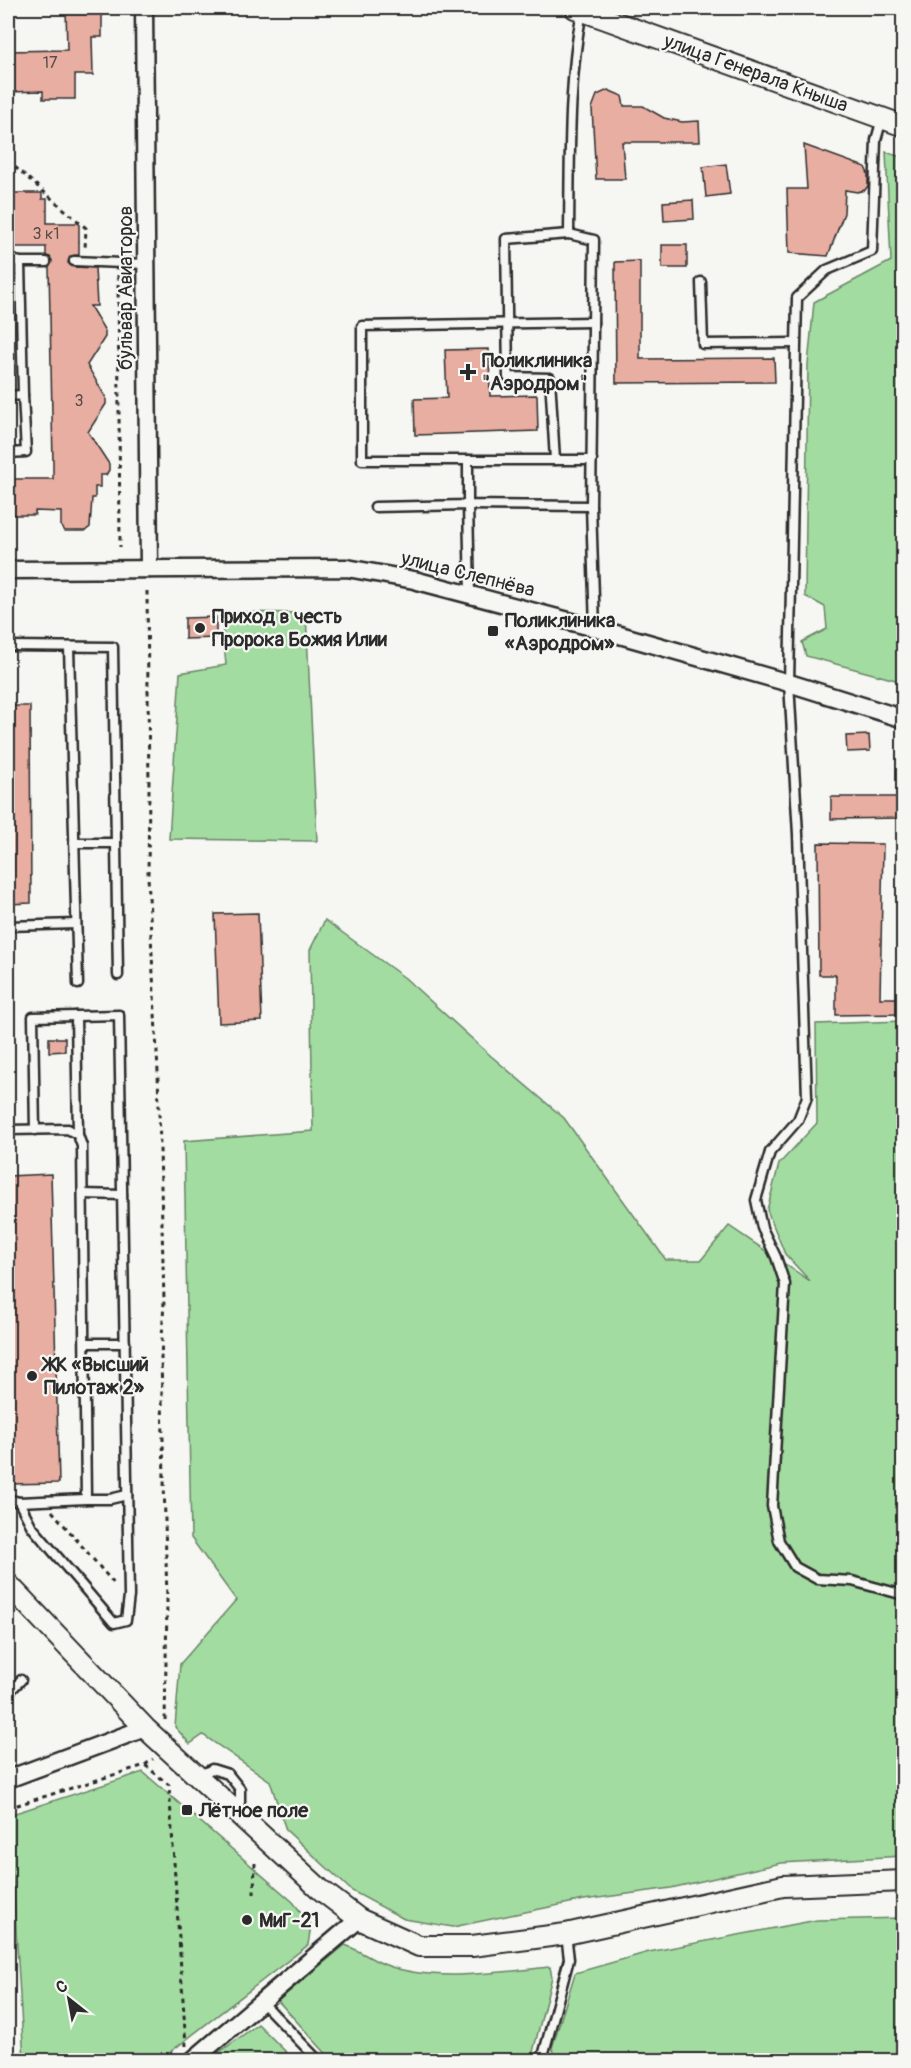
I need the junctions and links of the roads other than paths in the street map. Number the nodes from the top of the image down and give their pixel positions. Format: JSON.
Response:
{"nodes":[{"id":1,"x":144,"y":8,"type":"edge"},
{"id":2,"x":579,"y":9,"type":"edge"},
{"id":3,"x":882,"y":118,"type":"junction"},
{"id":4,"x":903,"y":126,"type":"edge"},
{"id":5,"x":569,"y":234,"type":"junction"},
{"id":6,"x":8,"y":259,"type":"edge"},
{"id":7,"x":74,"y":261,"type":"dead end"},
{"id":8,"x":20,"y":262,"type":"junction"},
{"id":9,"x":46,"y":262,"type":"dead end"},
{"id":10,"x":146,"y":264,"type":"junction"},
{"id":11,"x":701,"y":282,"type":"dead end"},
{"id":12,"x":593,"y":322,"type":"junction"},
{"id":13,"x":506,"y":323,"type":"junction"},
{"id":14,"x":795,"y":343,"type":"junction"},
{"id":15,"x":23,"y":395,"type":"junction"},
{"id":16,"x":8,"y":396,"type":"edge"},
{"id":17,"x":8,"y":453,"type":"edge"},
{"id":18,"x":468,"y":460,"type":"junction"},
{"id":19,"x":555,"y":460,"type":"junction"},
{"id":20,"x":591,"y":460,"type":"junction"},
{"id":21,"x":468,"y":505,"type":"junction"},
{"id":22,"x":591,"y":506,"type":"junction"},
{"id":23,"x":375,"y":507,"type":"dead end"},
{"id":24,"x":149,"y":569,"type":"junction"},
{"id":25,"x":8,"y":570,"type":"edge"},
{"id":26,"x":470,"y":594,"type":"junction"},
{"id":27,"x":596,"y":628,"type":"junction"},
{"id":28,"x":8,"y":646,"type":"edge"},
{"id":29,"x":69,"y":647,"type":"junction"},
{"id":30,"x":789,"y":682,"type":"junction"},
{"id":31,"x":903,"y":719,"type":"edge"},
{"id":32,"x":74,"y":843,"type":"junction"},
{"id":33,"x":116,"y":843,"type":"junction"},
{"id":34,"x":76,"y":924,"type":"junction"},
{"id":35,"x":8,"y":926,"type":"edge"},
{"id":36,"x":118,"y":975,"type":"dead end"},
{"id":37,"x":78,"y":984,"type":"dead end"},
{"id":38,"x":76,"y":1016,"type":"junction"},
{"id":39,"x":8,"y":1130,"type":"edge"},
{"id":40,"x":34,"y":1130,"type":"junction"},
{"id":41,"x":78,"y":1135,"type":"junction"},
{"id":42,"x":83,"y":1194,"type":"junction"},
{"id":43,"x":122,"y":1195,"type":"junction"},
{"id":44,"x":85,"y":1343,"type":"junction"},
{"id":45,"x":124,"y":1343,"type":"junction"},
{"id":46,"x":127,"y":1495,"type":"junction"},
{"id":47,"x":8,"y":1499,"type":"edge"},
{"id":48,"x":86,"y":1499,"type":"junction"},
{"id":49,"x":19,"y":1502,"type":"junction"},
{"id":50,"x":8,"y":1584,"type":"edge"},
{"id":51,"x":903,"y":1595,"type":"edge"},
{"id":52,"x":21,"y":1680,"type":"dead end"},
{"id":53,"x":8,"y":1693,"type":"edge"},
{"id":54,"x":145,"y":1728,"type":"junction"},
{"id":55,"x":8,"y":1779,"type":"edge"},
{"id":56,"x":903,"y":1881,"type":"edge"},
{"id":57,"x":358,"y":1919,"type":"junction"},
{"id":58,"x":566,"y":1934,"type":"junction"},
{"id":59,"x":262,"y":2002,"type":"junction"},
{"id":60,"x":189,"y":2055,"type":"edge"},
{"id":61,"x":318,"y":2061,"type":"edge"},
{"id":62,"x":542,"y":2061,"type":"edge"}],
"edges":[{"from":1,"to":10,"type":"street","name":"бульвар Авиаторов"},
{"from":2,"to":3,"type":"street","name":"улица Генерала Кныша"},
{"from":2,"to":5,"type":"lane"},
{"from":3,"to":4,"type":"street","name":"улица Генерала Кныша"},
{"from":3,"to":14,"type":"lane"},
{"from":5,"to":12,"type":"lane"},
{"from":5,"to":13,"type":"lane"},
{"from":6,"to":8,"type":"lane"},
{"from":7,"to":10,"type":"lane"},
{"from":8,"to":9,"type":"lane"},
{"from":8,"to":15,"type":"lane"},
{"from":10,"to":24,"type":"street","name":"бульвар Авиаторов"},
{"from":11,"to":14,"type":"lane"},
{"from":12,"to":13,"type":"lane"},
{"from":12,"to":20,"type":"lane"},
{"from":13,"to":18,"type":"lane"},
{"from":13,"to":19,"type":"lane"},
{"from":14,"to":30,"type":"lane"},
{"from":15,"to":16,"type":"lane"},
{"from":15,"to":17,"type":"lane"},
{"from":18,"to":19,"type":"lane"},
{"from":18,"to":21,"type":"lane"},
{"from":19,"to":20,"type":"lane"},
{"from":20,"to":22,"type":"lane"},
{"from":21,"to":22,"type":"lane"},
{"from":21,"to":23,"type":"lane"},
{"from":21,"to":26,"type":"lane"},
{"from":22,"to":27,"type":"lane"},
{"from":24,"to":25,"type":"street","name":"улица Слепнёва"},
{"from":24,"to":26,"type":"street","name":"улица Слепнёва"},
{"from":26,"to":27,"type":"street","name":"улица Слепнёва"},
{"from":27,"to":30,"type":"street","name":"улица Слепнёва"},
{"from":28,"to":29,"type":"lane"},
{"from":29,"to":32,"type":"lane"},
{"from":29,"to":33,"type":"lane"},
{"from":30,"to":31,"type":"street","name":"улица Слепнёва"},
{"from":30,"to":51,"type":"lane"},
{"from":32,"to":33,"type":"lane"},
{"from":32,"to":34,"type":"lane"},
{"from":33,"to":36,"type":"lane"},
{"from":34,"to":35,"type":"lane"},
{"from":34,"to":37,"type":"lane"},
{"from":38,"to":40,"type":"lane"},
{"from":38,"to":41,"type":"lane"},
{"from":38,"to":43,"type":"lane"},
{"from":39,"to":40,"type":"lane"},
{"from":40,"to":41,"type":"lane"},
{"from":41,"to":42,"type":"lane"},
{"from":42,"to":43,"type":"lane"},
{"from":42,"to":44,"type":"lane"},
{"from":43,"to":45,"type":"lane"},
{"from":44,"to":45,"type":"lane"},
{"from":44,"to":48,"type":"lane"},
{"from":45,"to":46,"type":"lane"},
{"from":46,"to":48,"type":"lane"},
{"from":46,"to":49,"type":"lane"},
{"from":47,"to":49,"type":"lane"},
{"from":48,"to":49,"type":"lane"},
{"from":50,"to":54,"type":"street"},
{"from":52,"to":53,"type":"lane"},
{"from":54,"to":55,"type":"street"},
{"from":54,"to":57,"type":"street"},
{"from":56,"to":58,"type":"street"},
{"from":57,"to":58,"type":"street"},
{"from":57,"to":59,"type":"street"},
{"from":58,"to":62,"type":"lane"},
{"from":59,"to":60,"type":"street"},
{"from":59,"to":61,"type":"lane"}]}
